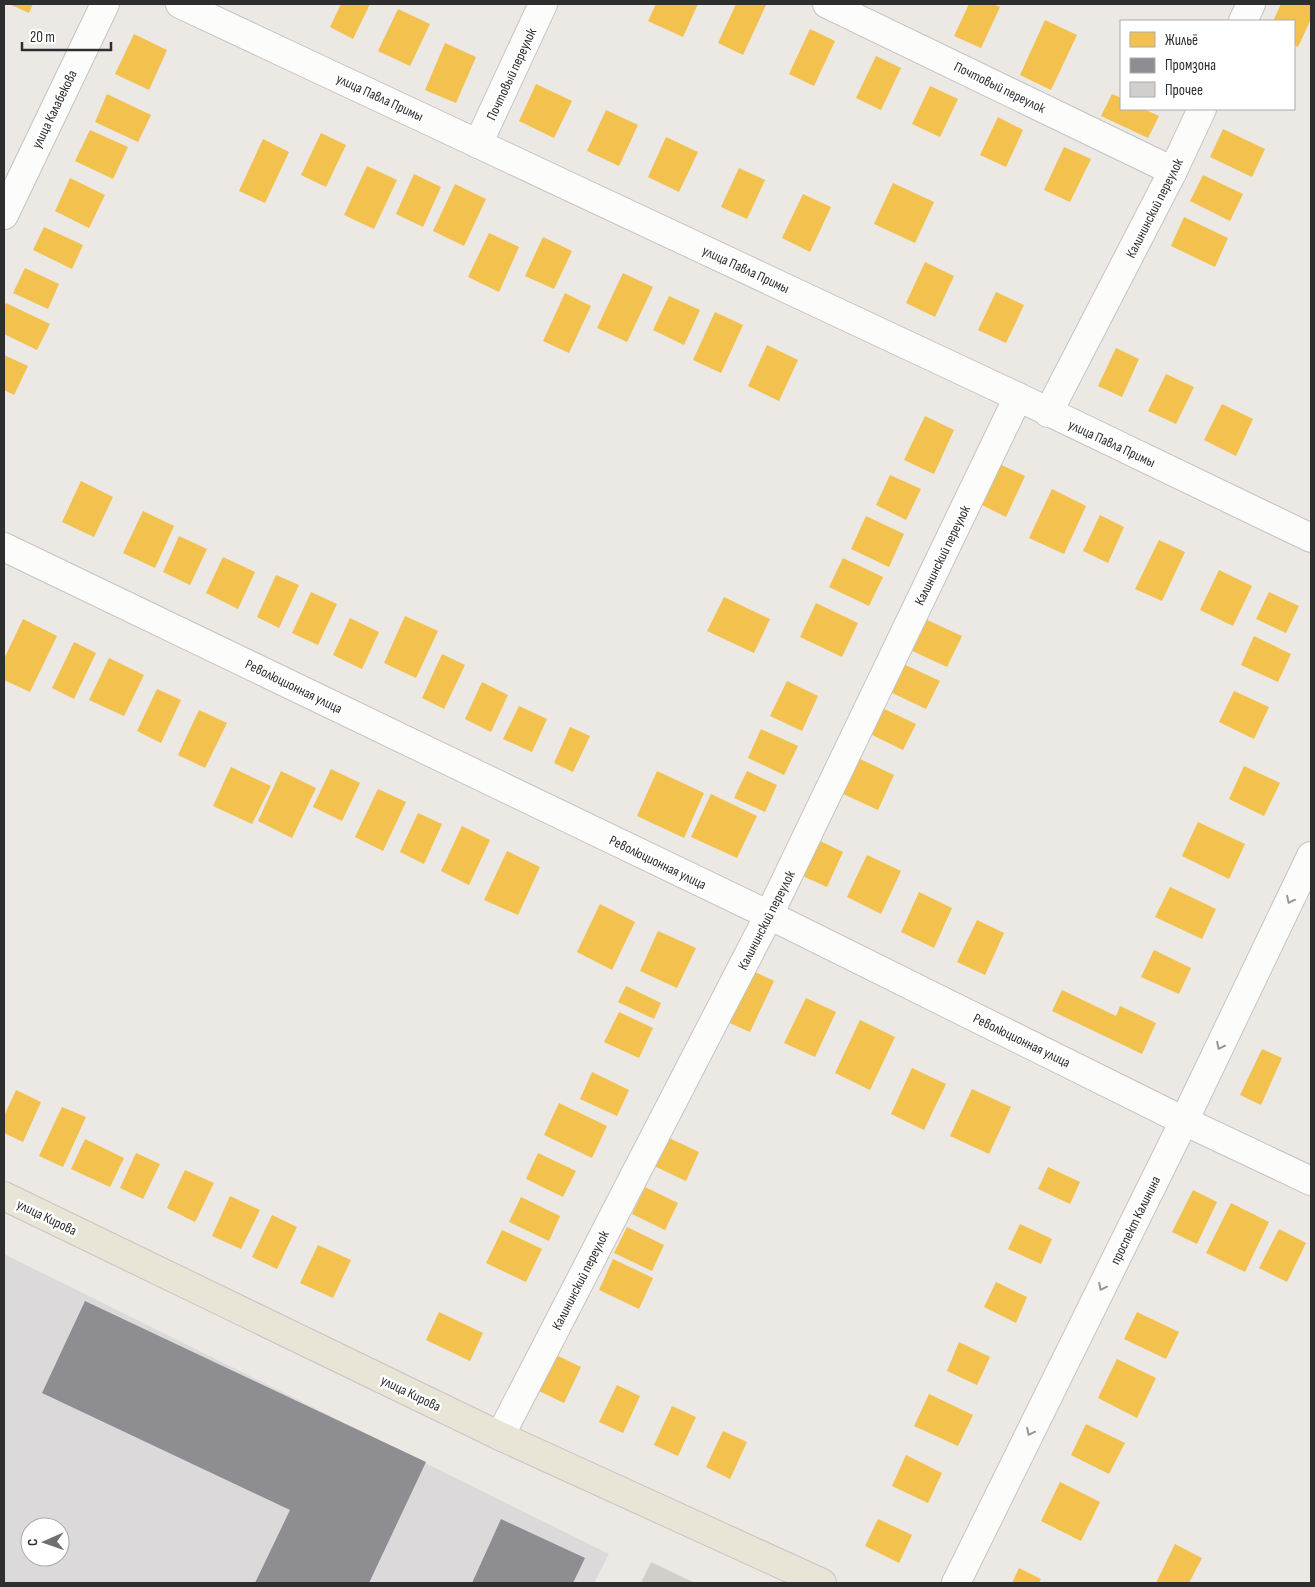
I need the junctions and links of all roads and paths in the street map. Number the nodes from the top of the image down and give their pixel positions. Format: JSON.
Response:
{"nodes":[{"id":1,"x":105,"y":4,"type":"edge"},
{"id":2,"x":180,"y":4,"type":"edge"},
{"id":3,"x":543,"y":4,"type":"edge"},
{"id":4,"x":827,"y":4,"type":"edge"},
{"id":5,"x":1251,"y":4,"type":"edge"},
{"id":6,"x":1243,"y":20,"type":"edge"},
{"id":7,"x":1202,"y":110,"type":"edge"},
{"id":8,"x":478,"y":144,"type":"junction"},
{"id":9,"x":1173,"y":171,"type":"junction"},
{"id":10,"x":4,"y":215,"type":"edge"},
{"id":11,"x":1018,"y":397,"type":"junction"},
{"id":12,"x":1048,"y":413,"type":"junction"},
{"id":13,"x":1311,"y":538,"type":"edge"},
{"id":14,"x":4,"y":547,"type":"edge"},
{"id":15,"x":1311,"y":856,"type":"edge"},
{"id":16,"x":769,"y":915,"type":"junction"},
{"id":17,"x":1184,"y":1121,"type":"junction"},
{"id":18,"x":1311,"y":1181,"type":"edge"},
{"id":19,"x":4,"y":1196,"type":"edge"},
{"id":20,"x":500,"y":1436,"type":"junction"},
{"id":21,"x":822,"y":1583,"type":"edge"},
{"id":22,"x":956,"y":1583,"type":"edge"}],
"edges":[{"from":1,"to":10,"type":"street","name":"улица Калабекова"},
{"from":2,"to":8,"type":"street","name":"улица Павла Примы"},
{"from":3,"to":8,"type":"street","name":"Почтовый переулок"},
{"from":4,"to":9,"type":"street","name":"Почтовый переулок"},
{"from":5,"to":6,"type":"street"},
{"from":7,"to":9,"type":"street","name":"Калининский переулок"},
{"from":8,"to":11,"type":"street","name":"улица Павла Примы"},
{"from":9,"to":12,"type":"street","name":"Калининский переулок"},
{"from":11,"to":12,"type":"street","name":"улица Павла Примы"},
{"from":11,"to":16,"type":"street","name":"Калининский переулок"},
{"from":12,"to":13,"type":"street","name":"улица Павла Примы"},
{"from":14,"to":16,"type":"street","name":"Революционная улица"},
{"from":15,"to":17,"type":"street","name":"проспект Калинина","one_way":true},
{"from":16,"to":17,"type":"street","name":"Революционная улица"},
{"from":16,"to":20,"type":"street","name":"Калининский переулок"},
{"from":17,"to":18,"type":"street","name":"Революционная улица"},
{"from":17,"to":22,"type":"street","name":"проспект Калинина","one_way":true},
{"from":19,"to":20,"type":"main road","name":"улица Кирова"},
{"from":20,"to":21,"type":"main road","name":"улица Кирова"}]}
